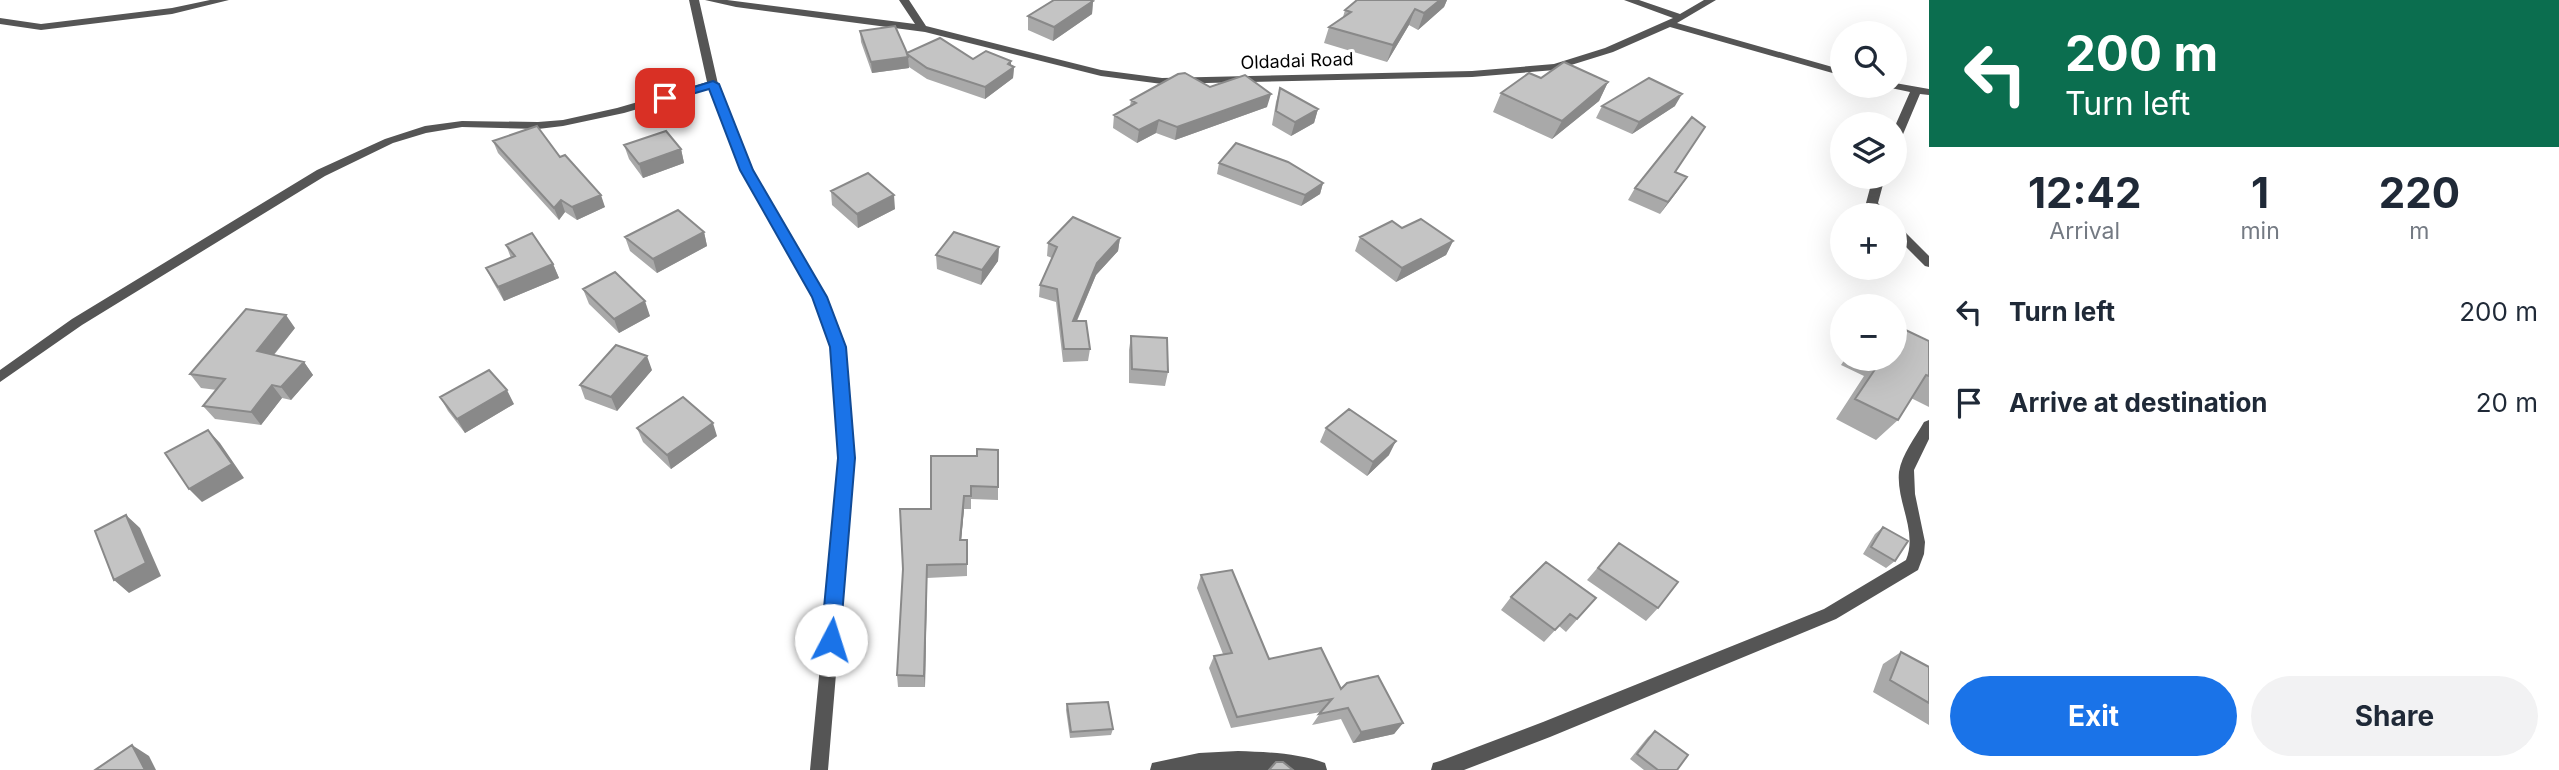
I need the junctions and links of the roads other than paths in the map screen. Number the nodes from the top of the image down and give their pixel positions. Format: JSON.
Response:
{"nodes":[{"id":1,"x":224,"y":0,"type":"edge"},
{"id":2,"x":694,"y":0,"type":"edge"},
{"id":3,"x":710,"y":0,"type":"edge"},
{"id":4,"x":904,"y":0,"type":"edge"},
{"id":5,"x":1629,"y":0,"type":"edge"},
{"id":6,"x":1710,"y":0,"type":"edge"},
{"id":7,"x":1681,"y":17,"type":"junction"},
{"id":8,"x":0,"y":22,"type":"edge"},
{"id":9,"x":1669,"y":24,"type":"junction"},
{"id":10,"x":923,"y":29,"type":"junction"},
{"id":11,"x":1830,"y":69,"type":"edge"},
{"id":12,"x":713,"y":84,"type":"junction"},
{"id":13,"x":1907,"y":89,"type":"edge"},
{"id":14,"x":1916,"y":91,"type":"junction"},
{"id":15,"x":1929,"y":92,"type":"edge"},
{"id":16,"x":1907,"y":112,"type":"edge"},
{"id":17,"x":1907,"y":241,"type":"edge"},
{"id":18,"x":1929,"y":263,"type":"edge"},
{"id":19,"x":0,"y":377,"type":"edge"},
{"id":20,"x":1929,"y":426,"type":"edge"},
{"id":21,"x":819,"y":770,"type":"edge"},
{"id":22,"x":1159,"y":770,"type":"edge"},
{"id":23,"x":1318,"y":770,"type":"edge"},
{"id":24,"x":1440,"y":770,"type":"edge"}],
"edges":[{"from":1,"to":8,"type":"street"},
{"from":2,"to":12,"type":"street"},
{"from":3,"to":10,"type":"street","name":"Oldadai Road"},
{"from":4,"to":10,"type":"street"},
{"from":5,"to":7,"type":"street"},
{"from":6,"to":7,"type":"street","name":"Oldadai Road"},
{"from":7,"to":9,"type":"street","name":"Oldadai Road"},
{"from":9,"to":10,"type":"street","name":"Oldadai Road"},
{"from":9,"to":11,"type":"street"},
{"from":12,"to":19,"type":"street"},
{"from":12,"to":21,"type":"street"},
{"from":13,"to":14,"type":"street"},
{"from":14,"to":15,"type":"street"},
{"from":14,"to":16,"type":"street"},
{"from":17,"to":18,"type":"street"},
{"from":20,"to":24,"type":"street"},
{"from":22,"to":23,"type":"street"}]}
